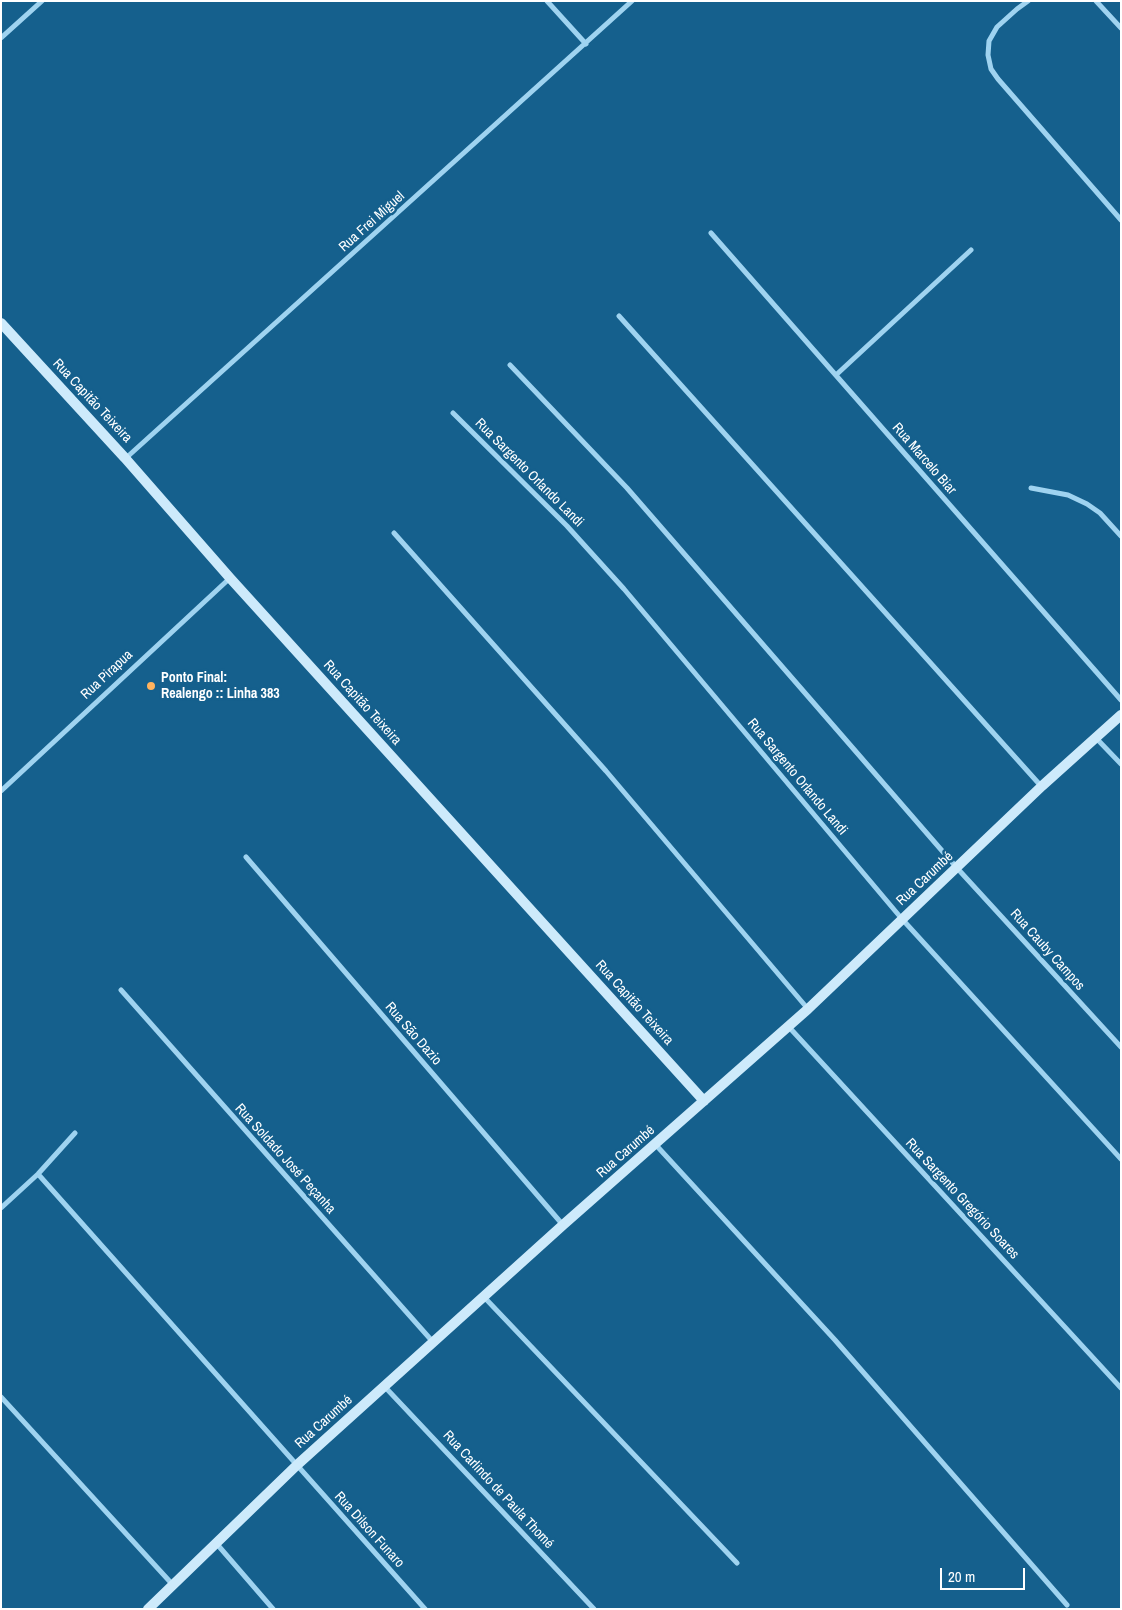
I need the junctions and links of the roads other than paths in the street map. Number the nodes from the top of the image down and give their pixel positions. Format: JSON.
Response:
{"nodes":[{"id":1,"x":42,"y":1,"type":"edge"},
{"id":2,"x":547,"y":1,"type":"edge"},
{"id":3,"x":632,"y":1,"type":"edge"},
{"id":4,"x":1028,"y":1,"type":"edge"},
{"id":5,"x":1096,"y":1,"type":"edge"},
{"id":6,"x":1121,"y":28,"type":"edge"},
{"id":7,"x":1,"y":38,"type":"edge"},
{"id":8,"x":586,"y":44,"type":"junction"},
{"id":9,"x":1121,"y":220,"type":"edge"},
{"id":10,"x":711,"y":233,"type":"dead end"},
{"id":11,"x":971,"y":250,"type":"dead end"},
{"id":12,"x":619,"y":316,"type":"dead end"},
{"id":13,"x":1,"y":323,"type":"edge"},
{"id":14,"x":510,"y":365,"type":"dead end"},
{"id":15,"x":836,"y":376,"type":"junction"},
{"id":16,"x":453,"y":413,"type":"dead end"},
{"id":17,"x":125,"y":458,"type":"junction"},
{"id":18,"x":1031,"y":488,"type":"dead end"},
{"id":19,"x":394,"y":533,"type":"dead end"},
{"id":20,"x":1121,"y":536,"type":"edge"},
{"id":21,"x":230,"y":578,"type":"junction"},
{"id":22,"x":1121,"y":700,"type":"edge"},
{"id":23,"x":1121,"y":715,"type":"edge"},
{"id":24,"x":1096,"y":738,"type":"junction"},
{"id":25,"x":1121,"y":764,"type":"edge"},
{"id":26,"x":1042,"y":786,"type":"junction"},
{"id":27,"x":1,"y":791,"type":"edge"},
{"id":28,"x":246,"y":857,"type":"dead end"},
{"id":29,"x":957,"y":868,"type":"junction"},
{"id":30,"x":902,"y":919,"type":"junction"},
{"id":31,"x":120,"y":990,"type":"dead end"},
{"id":32,"x":808,"y":1009,"type":"junction"},
{"id":33,"x":788,"y":1026,"type":"junction"},
{"id":34,"x":1121,"y":1047,"type":"edge"},
{"id":35,"x":704,"y":1101,"type":"junction"},
{"id":36,"x":75,"y":1133,"type":"dead end"},
{"id":37,"x":655,"y":1144,"type":"junction"},
{"id":38,"x":1121,"y":1159,"type":"edge"},
{"id":39,"x":38,"y":1174,"type":"junction"},
{"id":40,"x":1,"y":1208,"type":"edge"},
{"id":41,"x":563,"y":1225,"type":"junction"},
{"id":42,"x":483,"y":1296,"type":"junction"},
{"id":43,"x":433,"y":1342,"type":"junction"},
{"id":44,"x":385,"y":1387,"type":"junction"},
{"id":45,"x":1121,"y":1388,"type":"edge"},
{"id":46,"x":1,"y":1397,"type":"edge"},
{"id":47,"x":297,"y":1465,"type":"junction"},
{"id":48,"x":216,"y":1543,"type":"junction"},
{"id":49,"x":737,"y":1563,"type":"dead end"},
{"id":50,"x":172,"y":1585,"type":"junction"},
{"id":51,"x":1067,"y":1605,"type":"dead end"},
{"id":52,"x":148,"y":1609,"type":"edge"},
{"id":53,"x":273,"y":1609,"type":"edge"},
{"id":54,"x":425,"y":1609,"type":"edge"},
{"id":55,"x":594,"y":1609,"type":"edge"}],
"edges":[{"from":1,"to":7,"type":"street"},
{"from":2,"to":8,"type":"street"},
{"from":3,"to":8,"type":"street","name":"Rua Frei Miguel"},
{"from":4,"to":9,"type":"street"},
{"from":5,"to":6,"type":"street"},
{"from":8,"to":17,"type":"street","name":"Rua Frei Miguel"},
{"from":10,"to":15,"type":"street","name":"Rua Marcelo Biar"},
{"from":11,"to":15,"type":"street"},
{"from":12,"to":26,"type":"street"},
{"from":13,"to":17,"type":"street","name":"Rua Capitão Teixeira"},
{"from":14,"to":29,"type":"street","name":"Rua Cauby Campos"},
{"from":15,"to":22,"type":"street","name":"Rua Marcelo Biar"},
{"from":16,"to":30,"type":"street","name":"Rua Sargento Orlando Landi"},
{"from":17,"to":21,"type":"street","name":"Rua Capitão Teixeira"},
{"from":18,"to":20,"type":"street"},
{"from":19,"to":32,"type":"street"},
{"from":21,"to":27,"type":"street","name":"Rua Pirapua"},
{"from":21,"to":35,"type":"street","name":"Rua Capitão Teixeira"},
{"from":23,"to":24,"type":"street","name":"Rua Carumbé"},
{"from":24,"to":25,"type":"street"},
{"from":24,"to":26,"type":"street","name":"Rua Carumbé"},
{"from":26,"to":29,"type":"street","name":"Rua Carumbé"},
{"from":28,"to":41,"type":"street","name":"Rua São Dazio"},
{"from":29,"to":30,"type":"street","name":"Rua Carumbé"},
{"from":29,"to":34,"type":"street","name":"Rua Cauby Campos"},
{"from":30,"to":32,"type":"street","name":"Rua Carumbé"},
{"from":30,"to":38,"type":"street","name":"Rua Sargento Orlando Landi"},
{"from":31,"to":43,"type":"street","name":"Rua Soldado José Peçanha"},
{"from":32,"to":33,"type":"street","name":"Rua Carumbé"},
{"from":33,"to":35,"type":"street","name":"Rua Carumbé"},
{"from":33,"to":45,"type":"street","name":"Rua Sargento Gregório Soares"},
{"from":35,"to":37,"type":"street","name":"Rua Carumbé"},
{"from":36,"to":39,"type":"street"},
{"from":37,"to":41,"type":"street","name":"Rua Carumbé"},
{"from":37,"to":51,"type":"street"},
{"from":39,"to":40,"type":"street"},
{"from":39,"to":47,"type":"street"},
{"from":41,"to":42,"type":"street","name":"Rua Carumbé"},
{"from":42,"to":43,"type":"street","name":"Rua Carumbé"},
{"from":42,"to":49,"type":"street"},
{"from":43,"to":44,"type":"street","name":"Rua Carumbé"},
{"from":44,"to":47,"type":"street","name":"Rua Carumbé"},
{"from":44,"to":55,"type":"street","name":"Rua Carlindo de Paula Thomé"},
{"from":46,"to":50,"type":"street"},
{"from":47,"to":48,"type":"street","name":"Rua Carumbé"},
{"from":47,"to":54,"type":"street","name":"Rua Dilson Funaro"},
{"from":48,"to":50,"type":"street","name":"Rua Carumbé"},
{"from":48,"to":53,"type":"street"},
{"from":50,"to":52,"type":"street","name":"Rua Carumbé"}]}
